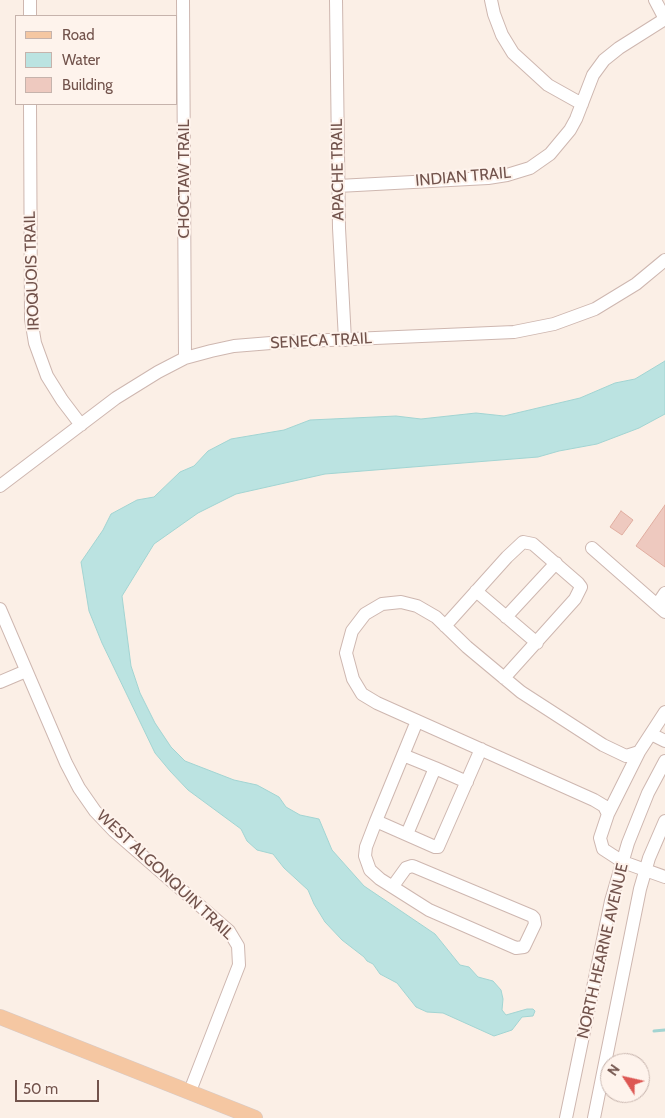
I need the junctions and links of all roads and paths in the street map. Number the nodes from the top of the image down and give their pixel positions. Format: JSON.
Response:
{"nodes":[{"id":1,"x":30,"y":0,"type":"edge"},
{"id":2,"x":183,"y":0,"type":"edge"},
{"id":3,"x":336,"y":0,"type":"edge"},
{"id":4,"x":491,"y":0,"type":"edge"},
{"id":5,"x":655,"y":0,"type":"edge"},
{"id":6,"x":30,"y":15,"type":"edge"},
{"id":7,"x":665,"y":19,"type":"edge"},
{"id":8,"x":582,"y":104,"type":"junction"},
{"id":9,"x":30,"y":105,"type":"edge"},
{"id":10,"x":338,"y":186,"type":"junction"},
{"id":11,"x":664,"y":262,"type":"edge"},
{"id":12,"x":345,"y":340,"type":"junction"},
{"id":13,"x":185,"y":358,"type":"junction"},
{"id":14,"x":81,"y":425,"type":"junction"},
{"id":15,"x":0,"y":486,"type":"edge"},
{"id":16,"x":592,"y":548,"type":"dead end"},
{"id":17,"x":556,"y":563,"type":"junction"},
{"id":18,"x":476,"y":591,"type":"junction"},
{"id":19,"x":665,"y":593,"type":"edge"},
{"id":20,"x":661,"y":608,"type":"edge"},
{"id":21,"x":0,"y":610,"type":"edge"},
{"id":22,"x":506,"y":617,"type":"junction"},
{"id":23,"x":445,"y":626,"type":"junction"},
{"id":24,"x":537,"y":643,"type":"junction"},
{"id":25,"x":26,"y":670,"type":"junction"},
{"id":26,"x":504,"y":678,"type":"junction"},
{"id":27,"x":0,"y":682,"type":"edge"},
{"id":28,"x":665,"y":712,"type":"edge"},
{"id":29,"x":417,"y":721,"type":"junction"},
{"id":30,"x":651,"y":734,"type":"junction"},
{"id":31,"x":665,"y":741,"type":"edge"},
{"id":32,"x":481,"y":750,"type":"junction"},
{"id":33,"x":639,"y":752,"type":"junction"},
{"id":34,"x":403,"y":755,"type":"junction"},
{"id":35,"x":665,"y":761,"type":"edge"},
{"id":36,"x":435,"y":768,"type":"junction"},
{"id":37,"x":467,"y":782,"type":"junction"},
{"id":38,"x":608,"y":814,"type":"junction"},
{"id":39,"x":376,"y":821,"type":"junction"},
{"id":40,"x":665,"y":821,"type":"edge"},
{"id":41,"x":407,"y":834,"type":"junction"},
{"id":42,"x":623,"y":862,"type":"junction"},
{"id":43,"x":645,"y":870,"type":"junction"},
{"id":44,"x":665,"y":877,"type":"edge"},
{"id":45,"x":393,"y":886,"type":"junction"},
{"id":46,"x":0,"y":1017,"type":"edge"},
{"id":47,"x":190,"y":1091,"type":"junction"},
{"id":48,"x":255,"y":1118,"type":"edge"},
{"id":49,"x":566,"y":1118,"type":"edge"},
{"id":50,"x":594,"y":1118,"type":"edge"}],
"edges":[{"from":1,"to":6,"type":"street"},
{"from":2,"to":13,"type":"street","name":"CHOCTAW TRAIL"},
{"from":3,"to":10,"type":"street","name":"APACHE TRAIL"},
{"from":4,"to":8,"type":"street"},
{"from":5,"to":7,"type":"street"},
{"from":7,"to":8,"type":"street","name":"INDIAN TRAIL"},
{"from":8,"to":10,"type":"street","name":"INDIAN TRAIL"},
{"from":9,"to":14,"type":"street","name":"IROQUOIS TRAIL"},
{"from":10,"to":12,"type":"street","name":"APACHE TRAIL"},
{"from":11,"to":12,"type":"street","name":"SENECA TRAIL"},
{"from":12,"to":13,"type":"street","name":"SENECA TRAIL"},
{"from":13,"to":14,"type":"street","name":"SENECA TRAIL"},
{"from":14,"to":15,"type":"street","name":"SENECA TRAIL"},
{"from":16,"to":20,"type":"street"},
{"from":17,"to":18,"type":"street"},
{"from":17,"to":22,"type":"street"},
{"from":17,"to":24,"type":"street"},
{"from":18,"to":22,"type":"street"},
{"from":18,"to":23,"type":"street"},
{"from":19,"to":20,"type":"street"},
{"from":21,"to":25,"type":"street","name":"WEST ALGONQUIN TRAIL"},
{"from":22,"to":24,"type":"street"},
{"from":23,"to":26,"type":"street"},
{"from":23,"to":29,"type":"street"},
{"from":24,"to":26,"type":"street"},
{"from":25,"to":27,"type":"street"},
{"from":25,"to":47,"type":"street","name":"WEST ALGONQUIN TRAIL"},
{"from":26,"to":33,"type":"street"},
{"from":28,"to":30,"type":"street"},
{"from":29,"to":32,"type":"street"},
{"from":29,"to":34,"type":"street"},
{"from":30,"to":31,"type":"street"},
{"from":30,"to":33,"type":"street"},
{"from":32,"to":37,"type":"street"},
{"from":32,"to":38,"type":"street"},
{"from":33,"to":38,"type":"street"},
{"from":34,"to":36,"type":"street"},
{"from":34,"to":39,"type":"street"},
{"from":35,"to":42,"type":"street","name":"NORTH HEARNE AVENUE"},
{"from":36,"to":37,"type":"street"},
{"from":36,"to":41,"type":"street"},
{"from":37,"to":41,"type":"street"},
{"from":38,"to":42,"type":"street"},
{"from":39,"to":41,"type":"street"},
{"from":39,"to":45,"type":"street"},
{"from":40,"to":43,"type":"street","name":"NORTH HEARNE AVENUE"},
{"from":42,"to":43,"type":"street"},
{"from":42,"to":49,"type":"street","name":"NORTH HEARNE AVENUE"},
{"from":43,"to":44,"type":"street"},
{"from":43,"to":50,"type":"street","name":"NORTH HEARNE AVENUE"},
{"from":45,"to":45,"type":"street"},
{"from":46,"to":47,"type":"main road"},
{"from":47,"to":48,"type":"main road"}]}
